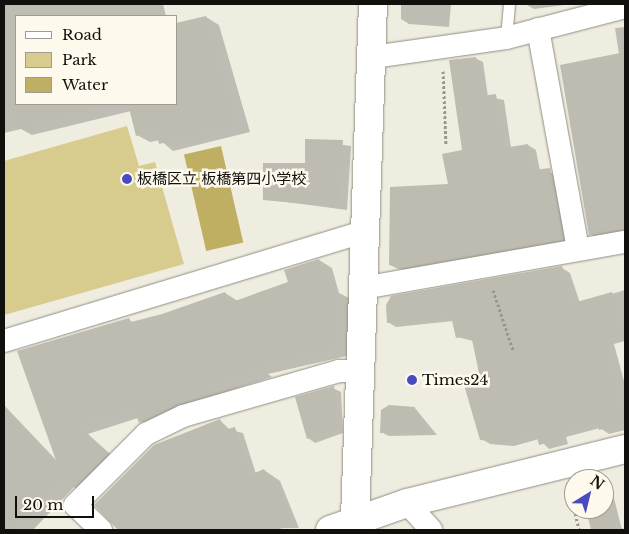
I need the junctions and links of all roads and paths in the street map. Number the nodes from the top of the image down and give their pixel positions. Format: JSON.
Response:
{"nodes":[{"id":1,"x":373,"y":4,"type":"edge"},
{"id":2,"x":509,"y":4,"type":"edge"},
{"id":3,"x":622,"y":6,"type":"edge"},
{"id":4,"x":538,"y":29,"type":"junction"},
{"id":5,"x":506,"y":38,"type":"junction"},
{"id":6,"x":443,"y":48,"type":"junction"},
{"id":7,"x":373,"y":57,"type":"junction"},
{"id":8,"x":446,"y":144,"type":"dead end"},
{"id":9,"x":366,"y":231,"type":"junction"},
{"id":10,"x":625,"y":242,"type":"edge"},
{"id":11,"x":578,"y":249,"type":"junction"},
{"id":12,"x":488,"y":265,"type":"junction"},
{"id":13,"x":364,"y":288,"type":"junction"},
{"id":14,"x":4,"y":340,"type":"edge"},
{"id":15,"x":512,"y":350,"type":"dead end"},
{"id":16,"x":360,"y":371,"type":"junction"},
{"id":17,"x":625,"y":448,"type":"edge"},
{"id":18,"x":564,"y":464,"type":"junction"},
{"id":19,"x":407,"y":503,"type":"junction"},
{"id":20,"x":355,"y":519,"type":"junction"},
{"id":21,"x":625,"y":529,"type":"edge"},
{"id":22,"x":101,"y":530,"type":"edge"},
{"id":23,"x":330,"y":530,"type":"edge"},
{"id":24,"x":431,"y":530,"type":"edge"},
{"id":25,"x":579,"y":530,"type":"edge"},
{"id":26,"x":621,"y":530,"type":"edge"}],
"edges":[{"from":1,"to":7,"type":"street"},
{"from":2,"to":5,"type":"lane"},
{"from":3,"to":4,"type":"street"},
{"from":4,"to":5,"type":"street"},
{"from":4,"to":11,"type":"street"},
{"from":5,"to":6,"type":"street"},
{"from":6,"to":7,"type":"street"},
{"from":6,"to":8,"type":"path"},
{"from":7,"to":9,"type":"street"},
{"from":9,"to":13,"type":"street"},
{"from":9,"to":14,"type":"street"},
{"from":10,"to":11,"type":"street"},
{"from":11,"to":12,"type":"street"},
{"from":12,"to":13,"type":"street"},
{"from":12,"to":15,"type":"path"},
{"from":13,"to":16,"type":"street"},
{"from":16,"to":20,"type":"street"},
{"from":16,"to":22,"type":"street"},
{"from":17,"to":18,"type":"street"},
{"from":18,"to":19,"type":"street"},
{"from":18,"to":25,"type":"path"},
{"from":19,"to":20,"type":"street"},
{"from":19,"to":24,"type":"street"},
{"from":20,"to":23,"type":"street"},
{"from":21,"to":26,"type":"path"}]}
